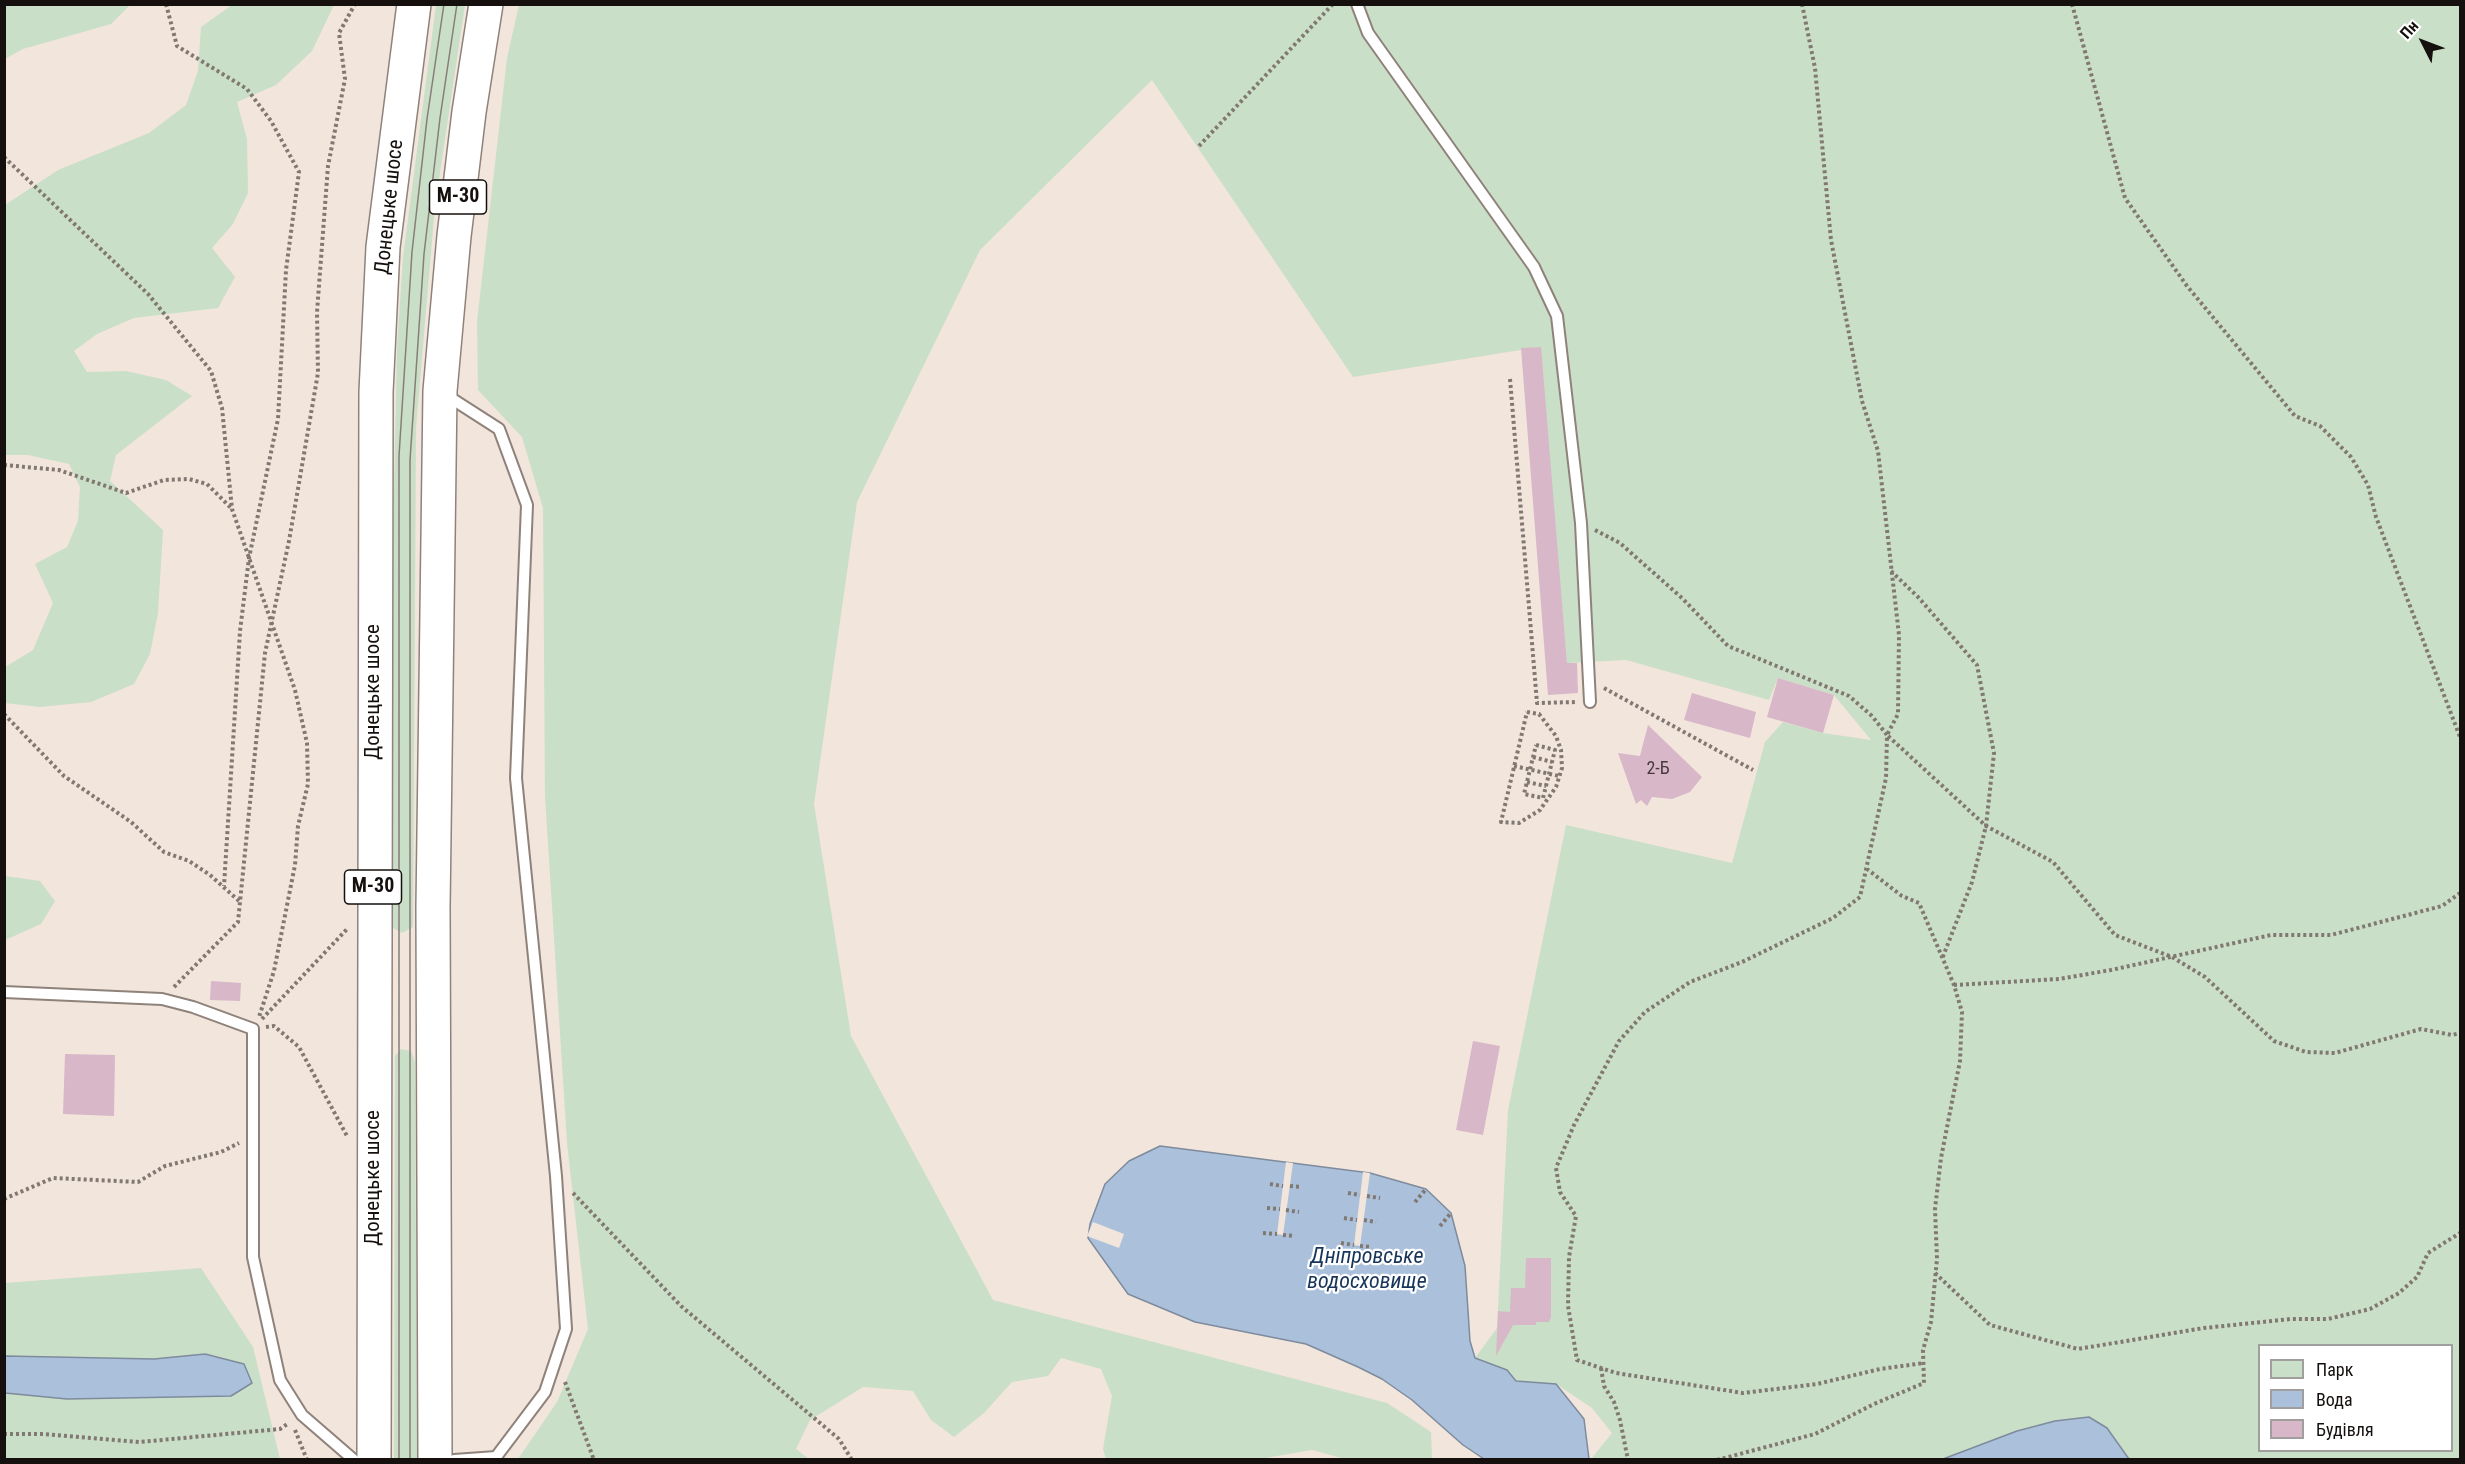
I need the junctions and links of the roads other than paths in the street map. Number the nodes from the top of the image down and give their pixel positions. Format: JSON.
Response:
{"nodes":[{"id":1,"x":414,"y":4,"type":"edge"},
{"id":2,"x":486,"y":4,"type":"edge"},
{"id":3,"x":1357,"y":4,"type":"edge"},
{"id":4,"x":440,"y":391,"type":"junction"},
{"id":5,"x":1590,"y":702,"type":"road end"},
{"id":6,"x":4,"y":992,"type":"edge"},
{"id":7,"x":354,"y":1460,"type":"edge"},
{"id":8,"x":374,"y":1460,"type":"edge"},
{"id":9,"x":435,"y":1460,"type":"edge"},
{"id":10,"x":454,"y":1460,"type":"edge"}],
"edges":[{"from":1,"to":8,"type":"highway","name":"Донецьке шосе","number":"М-30"},
{"from":2,"to":4,"type":"highway","number":"М-30"},
{"from":3,"to":5,"type":"lane"},
{"from":4,"to":9,"type":"highway","number":"М-30"},
{"from":4,"to":10,"type":"lane"},
{"from":6,"to":7,"type":"lane"}]}
